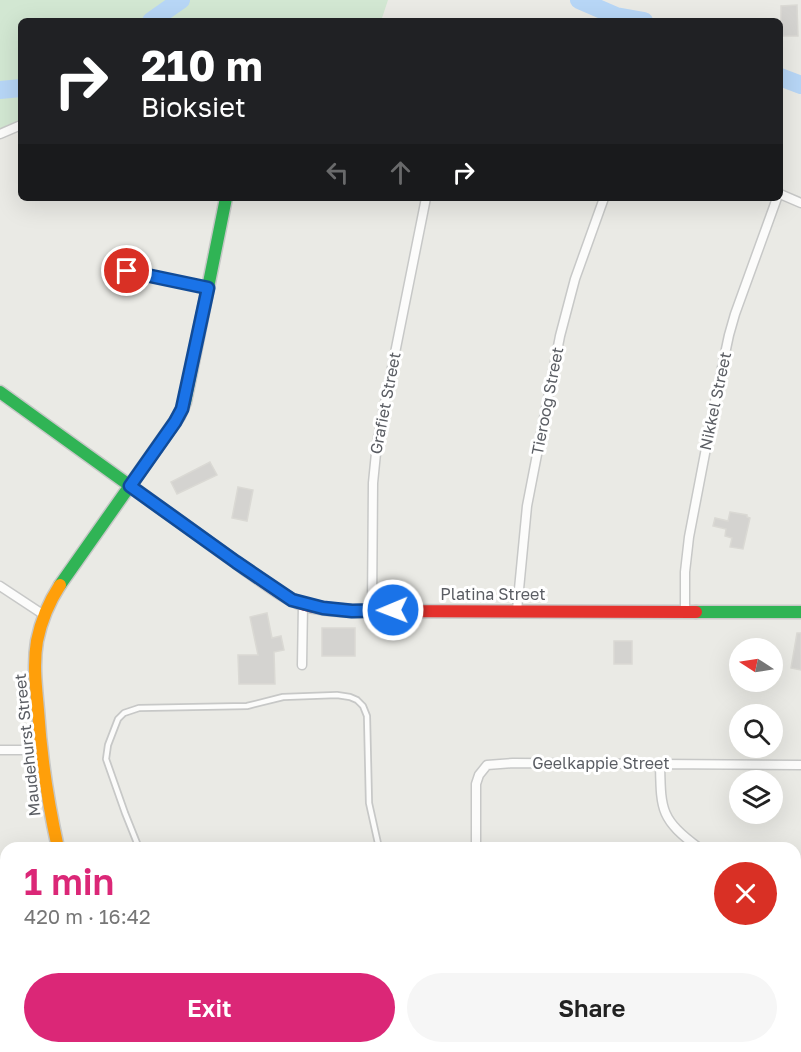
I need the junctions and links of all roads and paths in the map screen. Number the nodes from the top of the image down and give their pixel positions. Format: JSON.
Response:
{"nodes":[{"id":1,"x":18,"y":126,"type":"edge"},
{"id":2,"x":0,"y":134,"type":"edge"},
{"id":3,"x":783,"y":195,"type":"edge"},
{"id":4,"x":225,"y":201,"type":"edge"},
{"id":5,"x":425,"y":201,"type":"edge"},
{"id":6,"x":603,"y":201,"type":"edge"},
{"id":7,"x":776,"y":201,"type":"edge"},
{"id":8,"x":801,"y":203,"type":"edge"},
{"id":9,"x":107,"y":266,"type":"dead end"},
{"id":10,"x":208,"y":288,"type":"junction"},
{"id":11,"x":0,"y":392,"type":"edge"},
{"id":12,"x":130,"y":486,"type":"junction"},
{"id":13,"x":0,"y":586,"type":"edge"},
{"id":14,"x":303,"y":604,"type":"junction"},
{"id":15,"x":372,"y":610,"type":"junction"},
{"id":16,"x":517,"y":610,"type":"junction"},
{"id":17,"x":685,"y":612,"type":"junction"},
{"id":18,"x":801,"y":612,"type":"edge"},
{"id":19,"x":44,"y":615,"type":"junction"},
{"id":20,"x":302,"y":665,"type":"dead end"},
{"id":21,"x":0,"y":750,"type":"edge"},
{"id":22,"x":41,"y":750,"type":"junction"},
{"id":23,"x":660,"y":764,"type":"junction"},
{"id":24,"x":801,"y":765,"type":"edge"},
{"id":25,"x":57,"y":842,"type":"edge"},
{"id":26,"x":137,"y":842,"type":"edge"},
{"id":27,"x":378,"y":842,"type":"edge"},
{"id":28,"x":476,"y":842,"type":"edge"},
{"id":29,"x":692,"y":842,"type":"edge"}],
"edges":[{"from":1,"to":2,"type":"street"},
{"from":3,"to":8,"type":"street"},
{"from":4,"to":10,"type":"street","name":"Maudehurst Street"},
{"from":5,"to":15,"type":"street","name":"Grafiet Street"},
{"from":6,"to":16,"type":"street","name":"Tieroog Street"},
{"from":7,"to":17,"type":"street","name":"Nikkel Street"},
{"from":9,"to":10,"type":"lane"},
{"from":10,"to":12,"type":"street","name":"Maudehurst Street"},
{"from":11,"to":12,"type":"street","name":"Platina Street"},
{"from":12,"to":14,"type":"street","name":"Platina Street"},
{"from":12,"to":19,"type":"street","name":"Maudehurst Street"},
{"from":13,"to":19,"type":"street"},
{"from":14,"to":15,"type":"street","name":"Platina Street"},
{"from":14,"to":20,"type":"street"},
{"from":15,"to":16,"type":"street","name":"Platina Street"},
{"from":16,"to":17,"type":"street","name":"Platina Street"},
{"from":17,"to":18,"type":"street","name":"Platina Street"},
{"from":19,"to":22,"type":"street","name":"Maudehurst Street"},
{"from":21,"to":22,"type":"street"},
{"from":22,"to":25,"type":"street","name":"Maudehurst Street"},
{"from":23,"to":24,"type":"street","name":"Geelkappie Street"},
{"from":23,"to":28,"type":"street","name":"Geelkappie Street"},
{"from":23,"to":29,"type":"street"},
{"from":26,"to":27,"type":"lane"}]}
